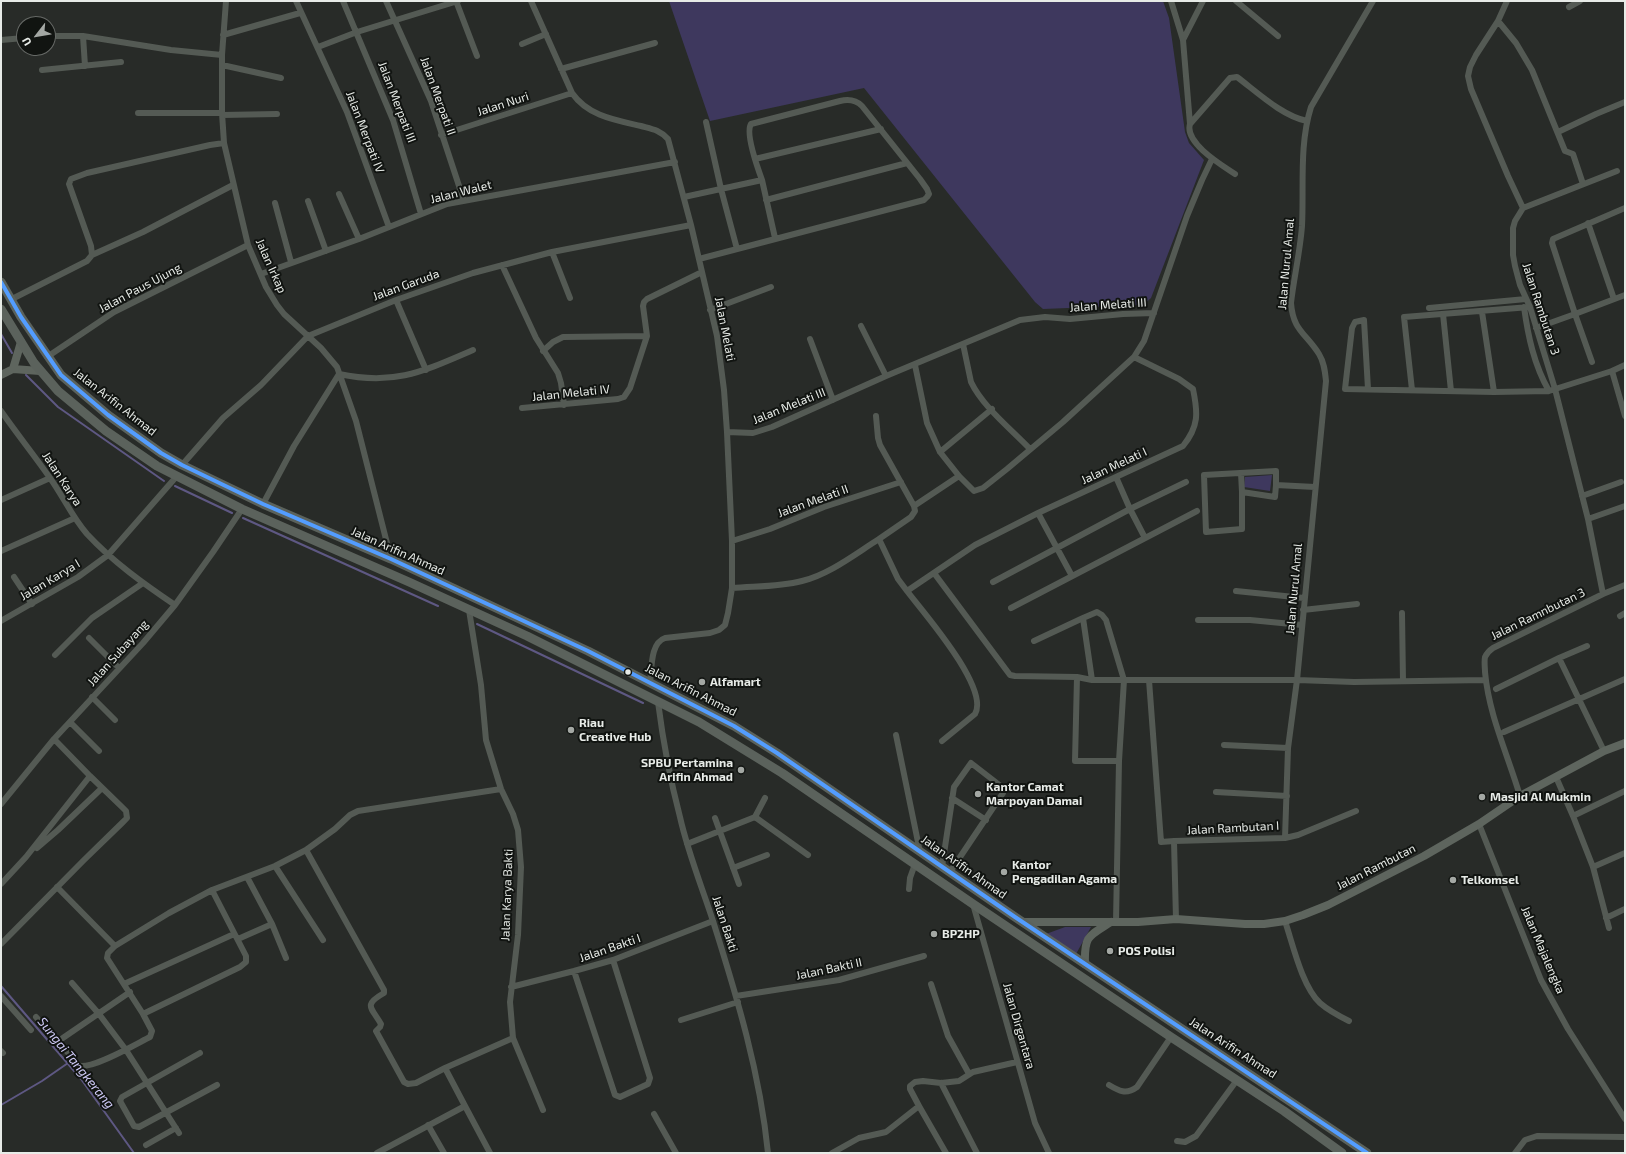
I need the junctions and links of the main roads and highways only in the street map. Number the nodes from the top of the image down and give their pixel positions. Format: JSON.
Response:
{"nodes":[{"id":1,"x":1,"y":282,"type":"edge"},
{"id":2,"x":1,"y":309,"type":"edge"},
{"id":3,"x":21,"y":342,"type":"junction"},
{"id":4,"x":13,"y":369,"type":"junction"},
{"id":5,"x":40,"y":371,"type":"junction"},
{"id":6,"x":1,"y":376,"type":"edge"},
{"id":7,"x":414,"y":570,"type":"junction"},
{"id":8,"x":409,"y":582,"type":"junction"},
{"id":9,"x":1625,"y":743,"type":"edge"},
{"id":10,"x":854,"y":806,"type":"junction"},
{"id":11,"x":848,"y":818,"type":"junction"},
{"id":12,"x":1023,"y":922,"type":"junction"},
{"id":13,"x":1114,"y":922,"type":"junction"},
{"id":14,"x":1085,"y":964,"type":"junction"},
{"id":15,"x":1290,"y":1100,"type":"junction"},
{"id":16,"x":1284,"y":1111,"type":"junction"},
{"id":17,"x":1342,"y":1153,"type":"edge"},
{"id":18,"x":1367,"y":1153,"type":"edge"}],
"edges":[{"from":1,"to":7,"type":"main road","name":"Jalan Arifin Ahmad"},
{"from":2,"to":3,"type":"main road","name":"Jalan Arifin Ahmad"},
{"from":3,"to":4,"type":"main road"},
{"from":3,"to":5,"type":"main road","name":"Jalan Arifin Ahmad"},
{"from":4,"to":5,"type":"main road"},
{"from":4,"to":6,"type":"main road"},
{"from":5,"to":8,"type":"main road","name":"Jalan Arifin Ahmad"},
{"from":7,"to":8,"type":"main road"},
{"from":7,"to":10,"type":"main road","name":"Jalan Arifin Ahmad"},
{"from":8,"to":11,"type":"main road","name":"Jalan Arifin Ahmad"},
{"from":9,"to":13,"type":"main road","name":"Jalan Rambutan"},
{"from":10,"to":11,"type":"main road"},
{"from":10,"to":12,"type":"main road","name":"Jalan Arifin Ahmad"},
{"from":11,"to":16,"type":"main road","name":"Jalan Arifin Ahmad"},
{"from":12,"to":13,"type":"main road","name":"Jalan Rambutan"},
{"from":12,"to":14,"type":"main road","name":"Jalan Arifin Ahmad"},
{"from":13,"to":14,"type":"main road","name":"Jalan Rambutan"},
{"from":14,"to":15,"type":"main road","name":"Jalan Arifin Ahmad"},
{"from":15,"to":16,"type":"main road"},
{"from":15,"to":18,"type":"main road","name":"Jalan Arifin Ahmad"},
{"from":16,"to":17,"type":"main road","name":"Jalan Arifin Ahmad"}]}
